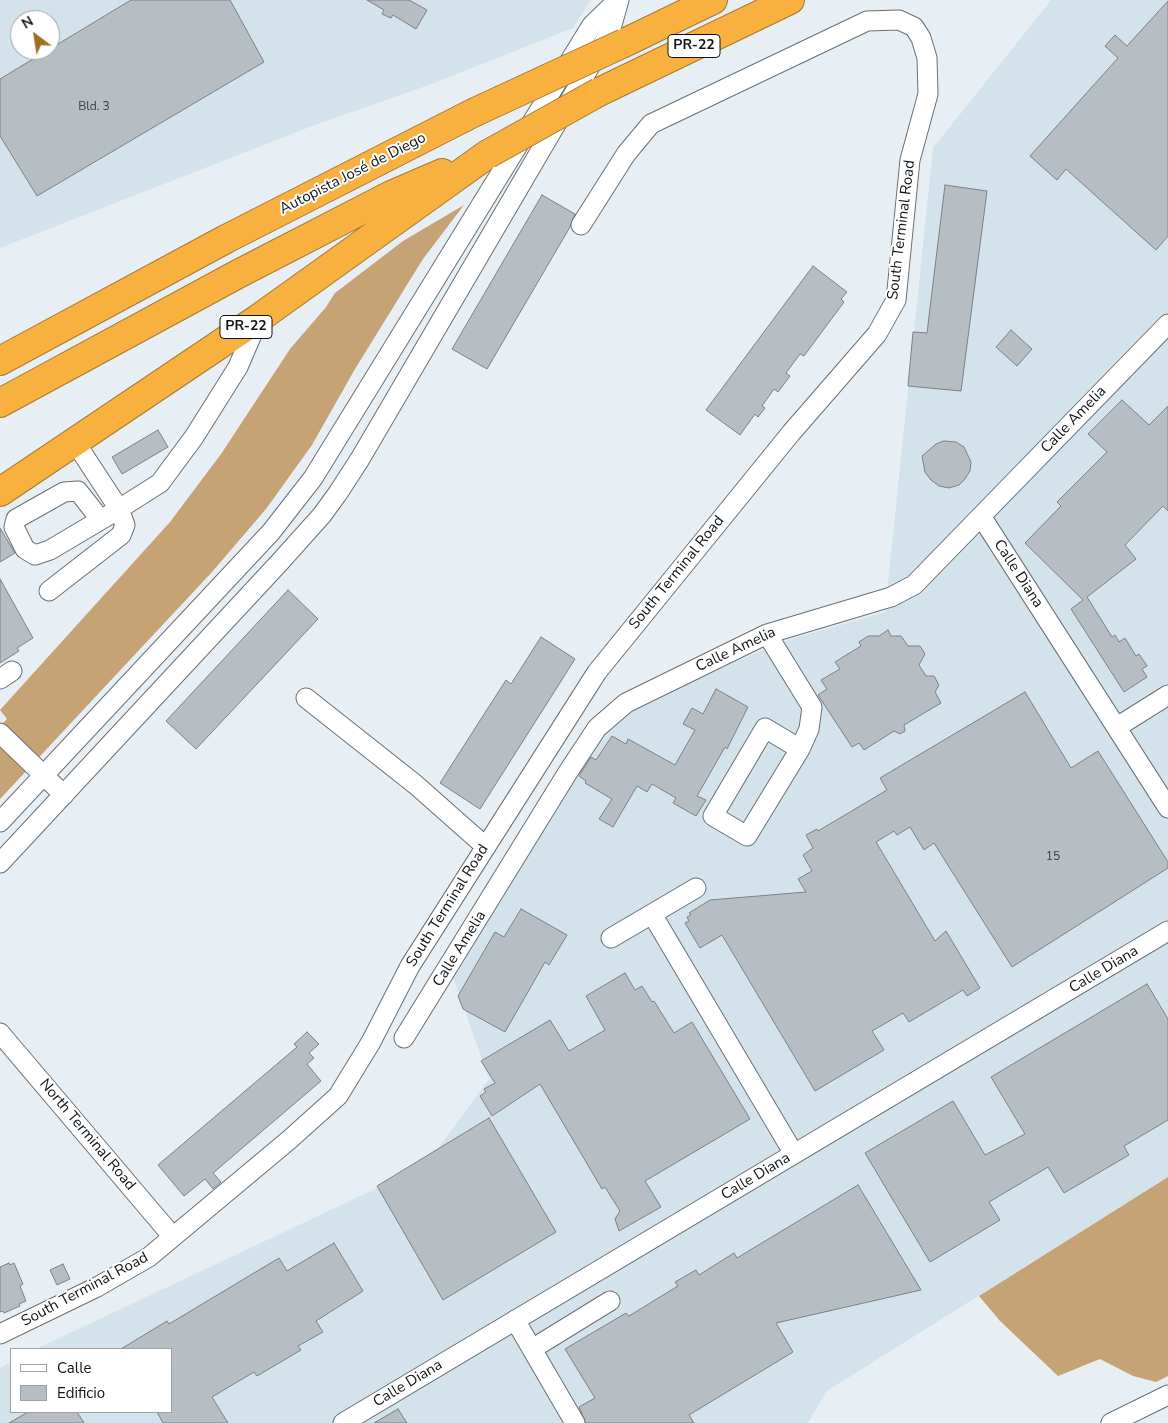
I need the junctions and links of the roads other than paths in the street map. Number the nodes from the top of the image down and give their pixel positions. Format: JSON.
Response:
{"nodes":[{"id":1,"x":618,"y":0,"type":"edge"},
{"id":2,"x":713,"y":0,"type":"edge"},
{"id":3,"x":790,"y":0,"type":"edge"},
{"id":4,"x":488,"y":154,"type":"junction"},
{"id":5,"x":581,"y":225,"type":"dead end"},
{"id":6,"x":259,"y":318,"type":"junction"},
{"id":7,"x":1168,"y":324,"type":"edge"},
{"id":8,"x":0,"y":361,"type":"edge"},
{"id":9,"x":0,"y":402,"type":"edge"},
{"id":10,"x":75,"y":442,"type":"junction"},
{"id":11,"x":0,"y":492,"type":"edge"},
{"id":12,"x":119,"y":509,"type":"junction"},
{"id":13,"x":981,"y":516,"type":"junction"},
{"id":14,"x":100,"y":519,"type":"dead end"},
{"id":15,"x":49,"y":592,"type":"dead end"},
{"id":16,"x":768,"y":634,"type":"junction"},
{"id":17,"x":1168,"y":696,"type":"edge"},
{"id":18,"x":306,"y":698,"type":"dead end"},
{"id":19,"x":1117,"y":727,"type":"junction"},
{"id":20,"x":0,"y":734,"type":"edge"},
{"id":21,"x":800,"y":749,"type":"junction"},
{"id":22,"x":43,"y":776,"type":"junction"},
{"id":23,"x":64,"y":795,"type":"junction"},
{"id":24,"x":1168,"y":808,"type":"edge"},
{"id":25,"x":0,"y":822,"type":"edge"},
{"id":26,"x":486,"y":847,"type":"junction"},
{"id":27,"x":0,"y":863,"type":"edge"},
{"id":28,"x":696,"y":888,"type":"dead end"},
{"id":29,"x":652,"y":914,"type":"junction"},
{"id":30,"x":1168,"y":931,"type":"edge"},
{"id":31,"x":610,"y":938,"type":"dead end"},
{"id":32,"x":0,"y":1033,"type":"edge"},
{"id":33,"x":404,"y":1038,"type":"dead end"},
{"id":34,"x":794,"y":1154,"type":"junction"},
{"id":35,"x":173,"y":1237,"type":"junction"},
{"id":36,"x":610,"y":1301,"type":"dead end"},
{"id":37,"x":516,"y":1320,"type":"junction"},
{"id":38,"x":0,"y":1334,"type":"edge"},
{"id":39,"x":532,"y":1349,"type":"junction"},
{"id":40,"x":1168,"y":1394,"type":"edge"},
{"id":41,"x":343,"y":1423,"type":"edge"},
{"id":42,"x":575,"y":1423,"type":"edge"},
{"id":43,"x":1111,"y":1423,"type":"edge"}],
"edges":[{"from":1,"to":22,"type":"street"},
{"from":1,"to":23,"type":"street"},
{"from":2,"to":8,"type":"highway","name":"Autopista José de Diego","number":"PR-22","bridge":true},
{"from":3,"to":4,"type":"highway","number":"PR-22","bridge":true},
{"from":4,"to":6,"type":"highway","number":"PR-22"},
{"from":4,"to":9,"type":"highway","number":"PR-22"},
{"from":5,"to":26,"type":"street","name":"South Terminal Road"},
{"from":6,"to":10,"type":"highway","number":"PR-22"},
{"from":6,"to":12,"type":"street"},
{"from":7,"to":13,"type":"street","name":"Calle Amelia"},
{"from":10,"to":11,"type":"highway","number":"PR-22"},
{"from":10,"to":12,"type":"street"},
{"from":12,"to":14,"type":"street"},
{"from":12,"to":15,"type":"street"},
{"from":13,"to":16,"type":"street","name":"Calle Amelia"},
{"from":13,"to":19,"type":"street","name":"Calle Diana"},
{"from":16,"to":21,"type":"street"},
{"from":16,"to":33,"type":"street","name":"Calle Amelia"},
{"from":17,"to":19,"type":"street"},
{"from":18,"to":26,"type":"street"},
{"from":19,"to":24,"type":"street","name":"Calle Diana"},
{"from":20,"to":22,"type":"street"},
{"from":21,"to":21,"type":"street"},
{"from":22,"to":23,"type":"street"},
{"from":22,"to":25,"type":"street"},
{"from":23,"to":27,"type":"street"},
{"from":26,"to":35,"type":"street","name":"South Terminal Road"},
{"from":28,"to":29,"type":"street"},
{"from":29,"to":31,"type":"street"},
{"from":29,"to":34,"type":"street"},
{"from":30,"to":34,"type":"street","name":"Calle Diana"},
{"from":32,"to":35,"type":"street","name":"North Terminal Road"},
{"from":34,"to":37,"type":"street","name":"Calle Diana"},
{"from":35,"to":38,"type":"street","name":"South Terminal Road"},
{"from":36,"to":39,"type":"street"},
{"from":37,"to":39,"type":"street"},
{"from":37,"to":41,"type":"street","name":"Calle Diana"},
{"from":39,"to":42,"type":"street"},
{"from":40,"to":43,"type":"street"}]}
